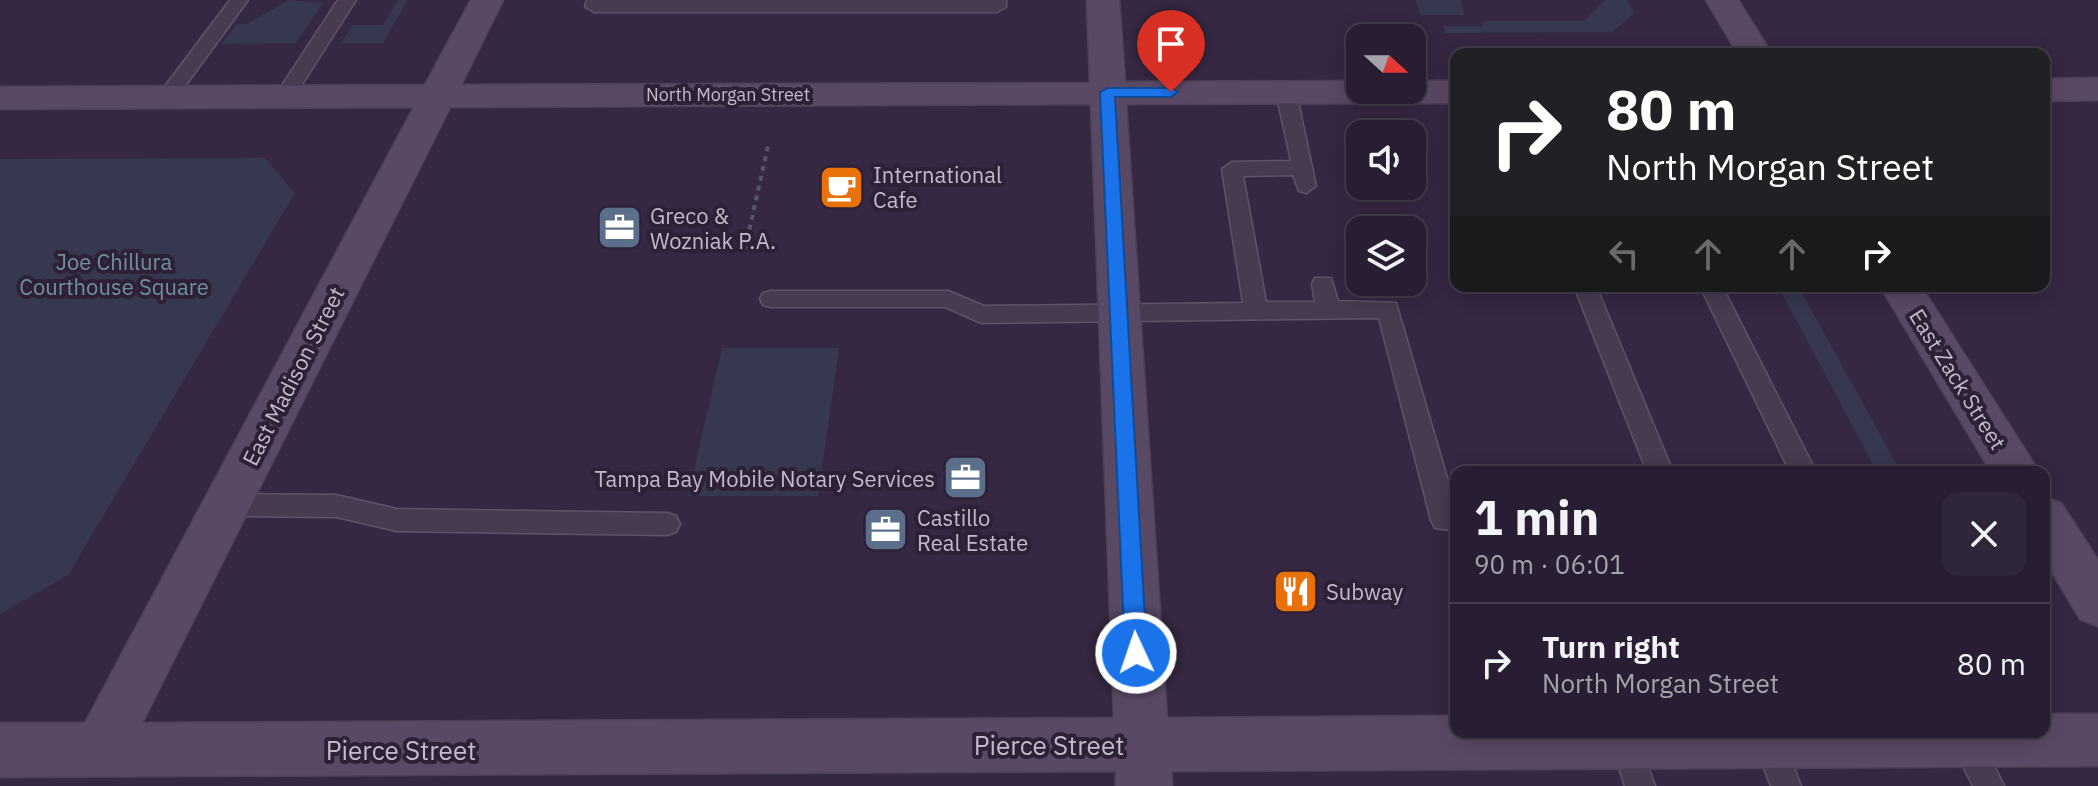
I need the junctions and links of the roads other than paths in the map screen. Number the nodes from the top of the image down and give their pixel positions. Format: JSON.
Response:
{"nodes":[{"id":1,"x":239,"y":0,"type":"edge"},
{"id":2,"x":347,"y":0,"type":"edge"},
{"id":3,"x":487,"y":0,"type":"edge"},
{"id":4,"x":596,"y":0,"type":"edge"},
{"id":5,"x":997,"y":0,"type":"edge"},
{"id":6,"x":1103,"y":0,"type":"edge"},
{"id":7,"x":1722,"y":0,"type":"edge"},
{"id":8,"x":1751,"y":48,"type":"edge"},
{"id":9,"x":2098,"y":89,"type":"edge"},
{"id":10,"x":2050,"y":90,"type":"edge"},
{"id":11,"x":1108,"y":92,"type":"junction"},
{"id":12,"x":1286,"y":92,"type":"junction"},
{"id":13,"x":1450,"y":92,"type":"edge"},
{"id":14,"x":438,"y":95,"type":"junction"},
{"id":15,"x":285,"y":96,"type":"junction"},
{"id":16,"x":167,"y":97,"type":"junction"},
{"id":17,"x":0,"y":98,"type":"edge"},
{"id":18,"x":1323,"y":284,"type":"dead end"},
{"id":19,"x":1587,"y":292,"type":"edge"},
{"id":20,"x":1714,"y":292,"type":"edge"},
{"id":21,"x":1904,"y":292,"type":"edge"},
{"id":22,"x":771,"y":299,"type":"dead end"},
{"id":23,"x":1328,"y":310,"type":"junction"},
{"id":24,"x":1256,"y":311,"type":"junction"},
{"id":25,"x":1119,"y":312,"type":"junction"},
{"id":26,"x":1658,"y":466,"type":"edge"},
{"id":27,"x":1800,"y":466,"type":"edge"},
{"id":28,"x":2012,"y":466,"type":"edge"},
{"id":29,"x":226,"y":505,"type":"junction"},
{"id":30,"x":1450,"y":520,"type":"edge"},
{"id":31,"x":667,"y":524,"type":"dead end"},
{"id":32,"x":2050,"y":527,"type":"edge"},
{"id":33,"x":2098,"y":603,"type":"edge"},
{"id":34,"x":1535,"y":738,"type":"edge"},
{"id":35,"x":2098,"y":740,"type":"edge"},
{"id":36,"x":0,"y":750,"type":"edge"},
{"id":37,"x":1955,"y":750,"type":"edge"},
{"id":38,"x":99,"y":751,"type":"junction"},
{"id":39,"x":1773,"y":753,"type":"edge"},
{"id":40,"x":1143,"y":765,"type":"edge"},
{"id":41,"x":1633,"y":765,"type":"edge"}],
"edges":[{"from":1,"to":16,"type":"lane"},
{"from":2,"to":15,"type":"lane"},
{"from":3,"to":14,"type":"street","name":"East Madison Street"},
{"from":4,"to":5,"type":"lane"},
{"from":6,"to":11,"type":"street"},
{"from":7,"to":8,"type":"street"},
{"from":9,"to":10,"type":"street"},
{"from":11,"to":12,"type":"street","name":"North Morgan Street"},
{"from":11,"to":14,"type":"street","name":"North Morgan Street"},
{"from":11,"to":25,"type":"street"},
{"from":12,"to":13,"type":"street","name":"North Morgan Street"},
{"from":12,"to":24,"type":"lane"},
{"from":14,"to":15,"type":"street","name":"North Morgan Street"},
{"from":14,"to":29,"type":"street","name":"East Madison Street"},
{"from":15,"to":16,"type":"street","name":"North Morgan Street"},
{"from":16,"to":17,"type":"street","name":"North Morgan Street"},
{"from":18,"to":23,"type":"lane"},
{"from":19,"to":26,"type":"lane"},
{"from":20,"to":27,"type":"lane"},
{"from":21,"to":28,"type":"street","name":"East Zack Street"},
{"from":22,"to":25,"type":"lane"},
{"from":23,"to":24,"type":"lane"},
{"from":23,"to":30,"type":"lane"},
{"from":24,"to":25,"type":"lane"},
{"from":25,"to":40,"type":"street"},
{"from":29,"to":31,"type":"lane"},
{"from":29,"to":38,"type":"street","name":"East Madison Street"},
{"from":32,"to":33,"type":"street"},
{"from":34,"to":40,"type":"street","name":"Pierce Street"},
{"from":34,"to":41,"type":"street","name":"Pierce Street"},
{"from":35,"to":37,"type":"street","name":"Pierce Street"},
{"from":36,"to":38,"type":"street","name":"Pierce Street"},
{"from":37,"to":39,"type":"street","name":"Pierce Street"},
{"from":38,"to":40,"type":"street","name":"Pierce Street"},
{"from":39,"to":41,"type":"street","name":"Pierce Street"}]}
